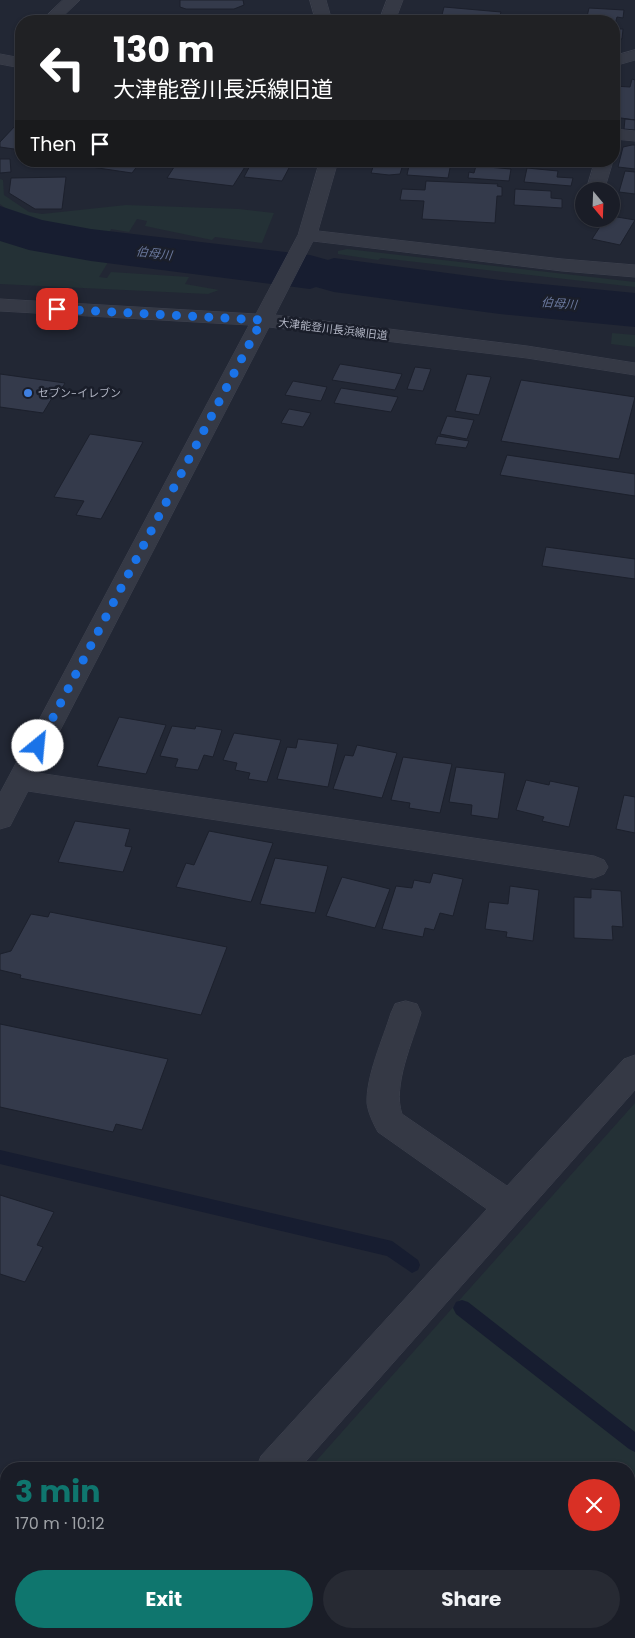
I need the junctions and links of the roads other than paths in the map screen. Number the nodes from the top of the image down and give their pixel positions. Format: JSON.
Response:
{"nodes":[{"id":1,"x":72,"y":0,"type":"edge"},
{"id":2,"x":318,"y":0,"type":"edge"},
{"id":3,"x":395,"y":0,"type":"edge"},
{"id":4,"x":56,"y":15,"type":"edge"},
{"id":5,"x":322,"y":15,"type":"edge"},
{"id":6,"x":389,"y":15,"type":"edge"},
{"id":7,"x":635,"y":55,"type":"edge"},
{"id":8,"x":620,"y":59,"type":"edge"},
{"id":9,"x":620,"y":135,"type":"edge"},
{"id":10,"x":635,"y":136,"type":"edge"},
{"id":11,"x":328,"y":167,"type":"edge"},
{"id":12,"x":602,"y":167,"type":"edge"},
{"id":13,"x":598,"y":182,"type":"edge"},
{"id":14,"x":304,"y":241,"type":"junction"},
{"id":15,"x":635,"y":271,"type":"edge"},
{"id":16,"x":0,"y":305,"type":"edge"},
{"id":17,"x":262,"y":320,"type":"junction"},
{"id":18,"x":635,"y":369,"type":"edge"},
{"id":19,"x":20,"y":780,"type":"junction"},
{"id":20,"x":0,"y":819,"type":"edge"},
{"id":21,"x":594,"y":867,"type":"dead end"},
{"id":22,"x":406,"y":1013,"type":"dead end"},
{"id":23,"x":635,"y":1068,"type":"edge"},
{"id":24,"x":509,"y":1206,"type":"junction"},
{"id":25,"x":280,"y":1462,"type":"edge"}],
"edges":[{"from":1,"to":4,"type":"street"},
{"from":2,"to":5,"type":"street"},
{"from":3,"to":6,"type":"street"},
{"from":7,"to":8,"type":"street"},
{"from":9,"to":10,"type":"street"},
{"from":11,"to":14,"type":"street"},
{"from":12,"to":13,"type":"street"},
{"from":14,"to":15,"type":"street"},
{"from":14,"to":17,"type":"street"},
{"from":16,"to":17,"type":"street","name":"大津能登川長浜線旧道"},
{"from":17,"to":18,"type":"street","name":"大津能登川長浜線旧道"},
{"from":17,"to":19,"type":"street"},
{"from":19,"to":20,"type":"street"},
{"from":19,"to":21,"type":"street"},
{"from":22,"to":24,"type":"street"},
{"from":23,"to":24,"type":"street"},
{"from":24,"to":25,"type":"street"}]}
